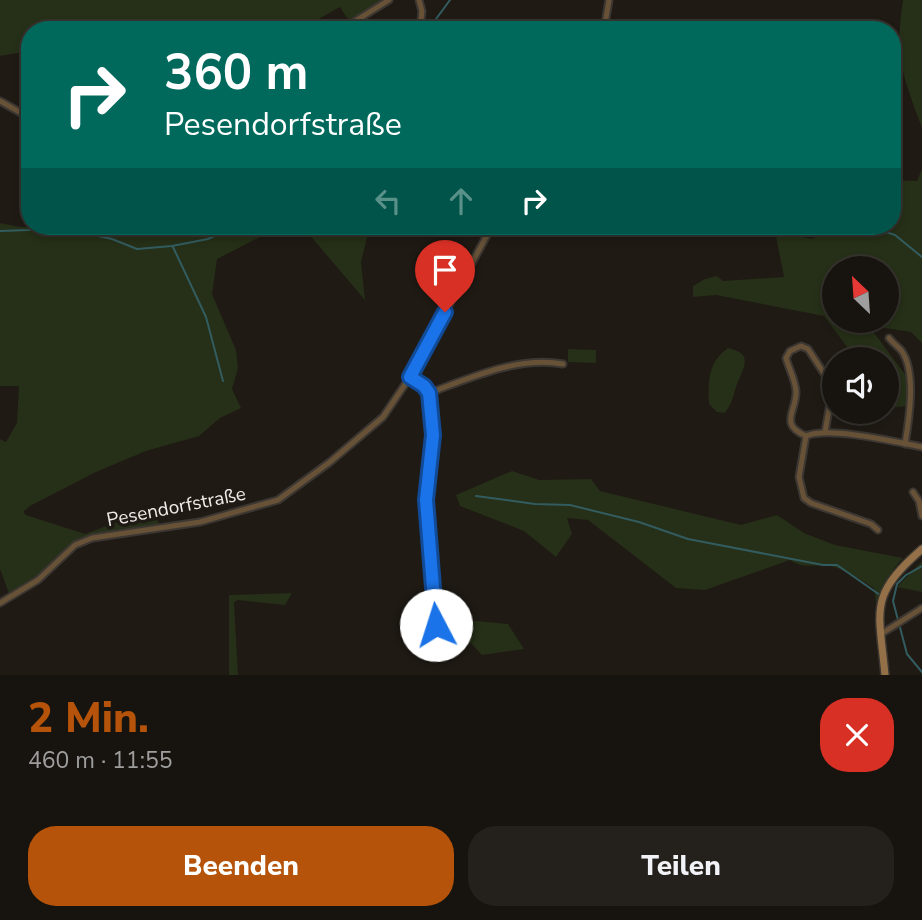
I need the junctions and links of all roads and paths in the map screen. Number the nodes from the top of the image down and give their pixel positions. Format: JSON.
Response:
{"nodes":[{"id":1,"x":389,"y":0,"type":"edge"},
{"id":2,"x":419,"y":0,"type":"edge"},
{"id":3,"x":609,"y":0,"type":"edge"},
{"id":4,"x":355,"y":21,"type":"edge"},
{"id":5,"x":421,"y":21,"type":"edge"},
{"id":6,"x":606,"y":21,"type":"edge"},
{"id":7,"x":0,"y":101,"type":"edge"},
{"id":8,"x":21,"y":113,"type":"edge"},
{"id":9,"x":487,"y":235,"type":"edge"},
{"id":10,"x":889,"y":338,"type":"dead end"},
{"id":11,"x":563,"y":364,"type":"dead end"},
{"id":12,"x":410,"y":377,"type":"junction"},
{"id":13,"x":429,"y":393,"type":"junction"},
{"id":14,"x":825,"y":432,"type":"junction"},
{"id":15,"x":806,"y":436,"type":"junction"},
{"id":16,"x":905,"y":444,"type":"junction"},
{"id":17,"x":922,"y":447,"type":"edge"},
{"id":18,"x":913,"y":492,"type":"dead end"},
{"id":19,"x":922,"y":516,"type":"edge"},
{"id":20,"x":878,"y":530,"type":"dead end"},
{"id":21,"x":922,"y":549,"type":"edge"},
{"id":22,"x":0,"y":603,"type":"edge"},
{"id":23,"x":922,"y":608,"type":"edge"},
{"id":24,"x":881,"y":634,"type":"junction"},
{"id":25,"x":441,"y":638,"type":"dead end"},
{"id":26,"x":885,"y":675,"type":"edge"}],
"edges":[{"from":1,"to":4,"type":"street"},
{"from":2,"to":5,"type":"street"},
{"from":3,"to":6,"type":"street"},
{"from":7,"to":8,"type":"street"},
{"from":9,"to":12,"type":"street","name":"Pesendorfstraße"},
{"from":10,"to":16,"type":"street"},
{"from":11,"to":13,"type":"street"},
{"from":12,"to":13,"type":"street"},
{"from":12,"to":22,"type":"street","name":"Pesendorfstraße"},
{"from":13,"to":25,"type":"street"},
{"from":14,"to":15,"type":"street"},
{"from":14,"to":15,"type":"street"},
{"from":14,"to":16,"type":"street"},
{"from":15,"to":20,"type":"street"},
{"from":16,"to":17,"type":"street"},
{"from":18,"to":19,"type":"street"},
{"from":21,"to":24,"type":"street"},
{"from":23,"to":24,"type":"street"},
{"from":24,"to":26,"type":"street"}]}
